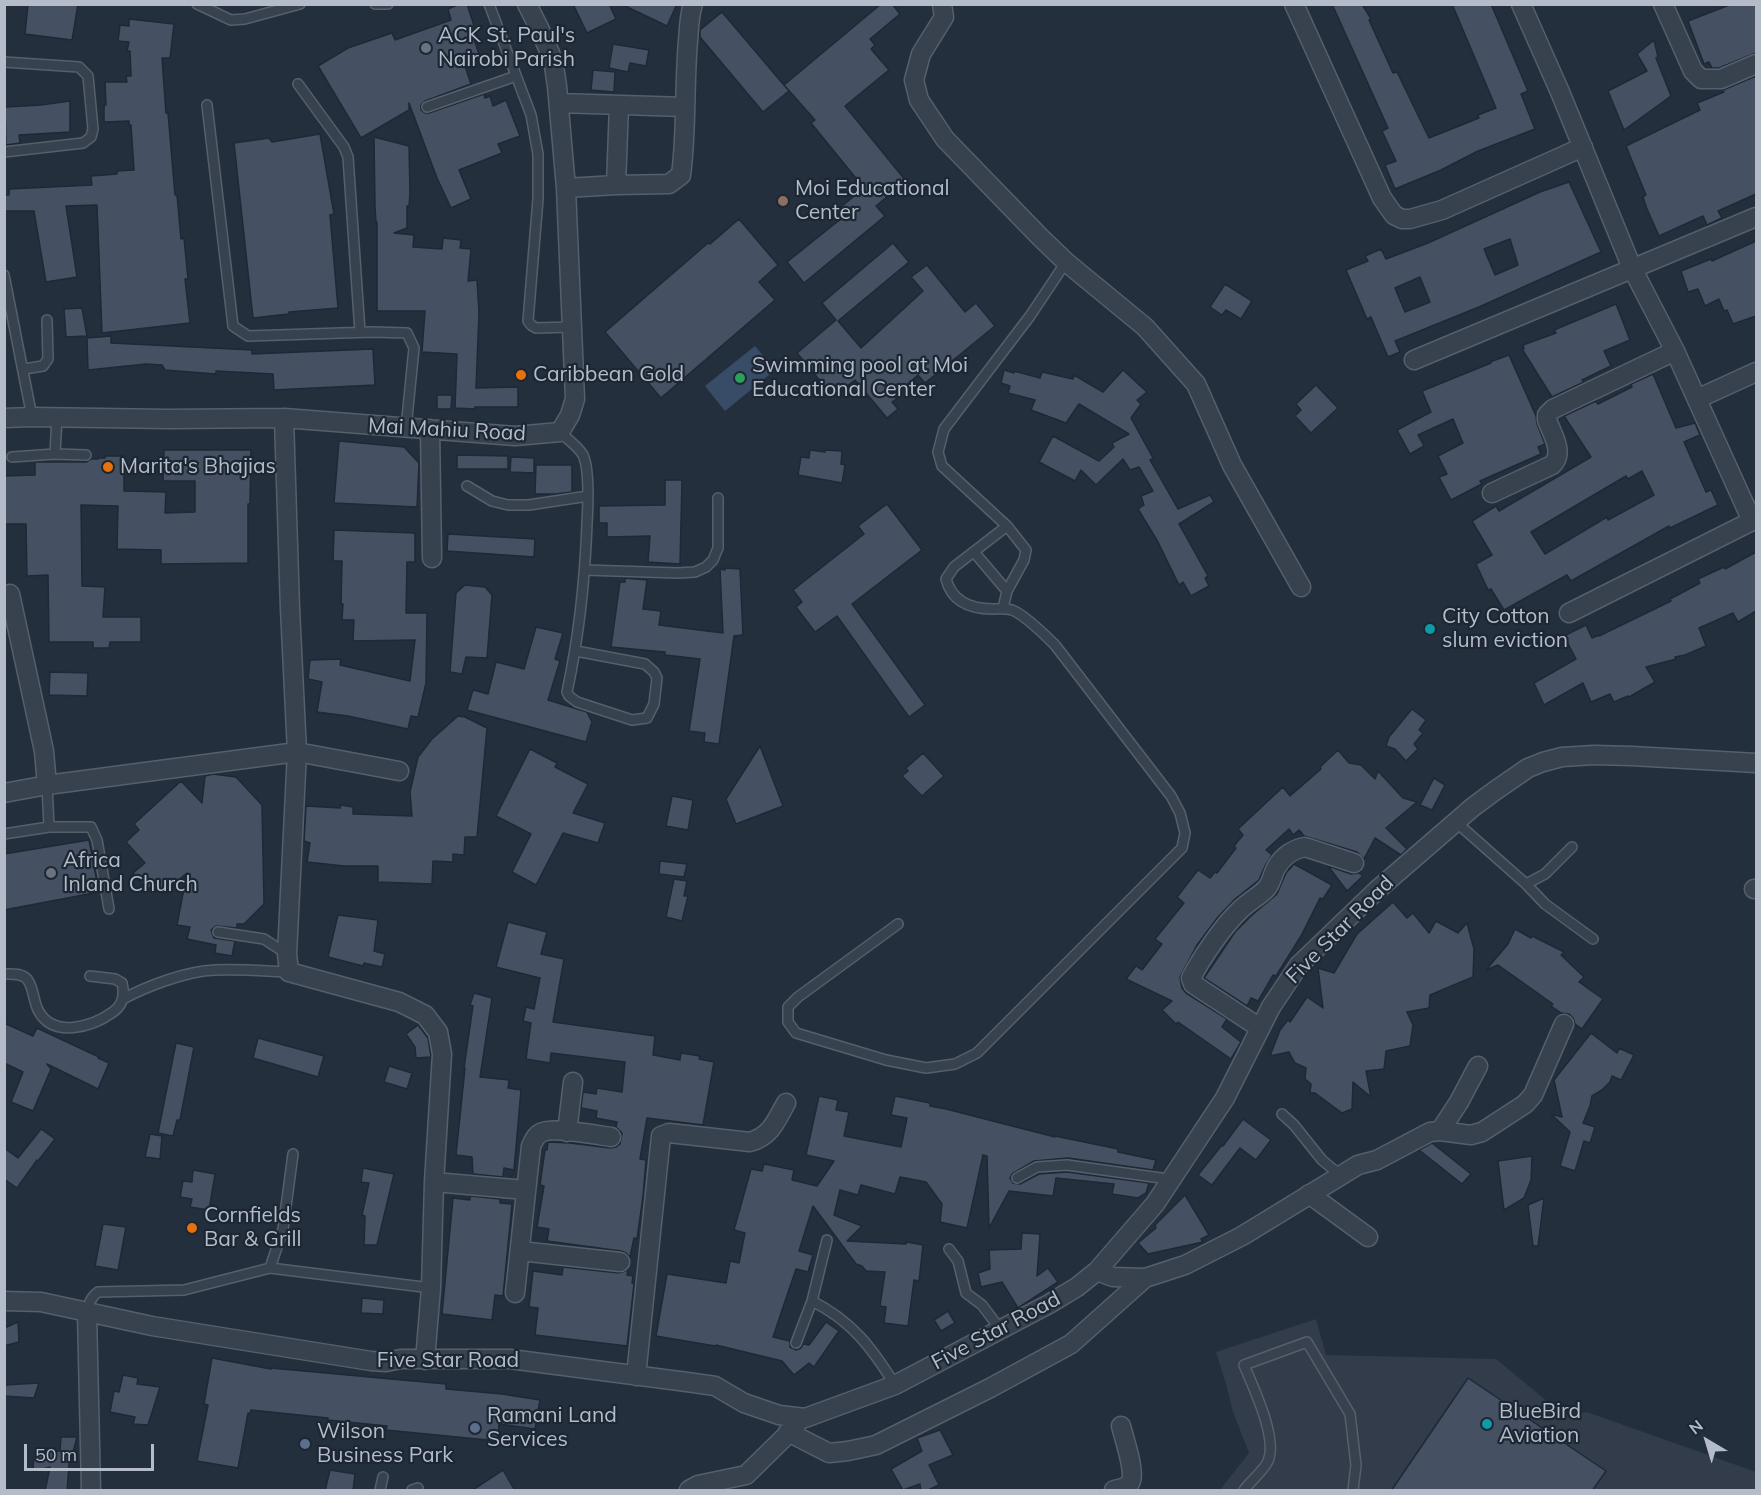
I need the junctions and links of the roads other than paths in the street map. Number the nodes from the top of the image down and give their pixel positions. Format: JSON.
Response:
{"nodes":[{"id":1,"x":197,"y":4,"type":"edge"},
{"id":2,"x":300,"y":4,"type":"edge"},
{"id":3,"x":375,"y":4,"type":"edge"},
{"id":4,"x":388,"y":4,"type":"edge"},
{"id":5,"x":489,"y":4,"type":"edge"},
{"id":6,"x":527,"y":4,"type":"edge"},
{"id":7,"x":693,"y":4,"type":"edge"},
{"id":8,"x":942,"y":4,"type":"edge"},
{"id":9,"x":1294,"y":4,"type":"edge"},
{"id":10,"x":1521,"y":4,"type":"edge"},
{"id":11,"x":1663,"y":4,"type":"edge"},
{"id":12,"x":4,"y":62,"type":"edge"},
{"id":13,"x":1756,"y":64,"type":"edge"},
{"id":14,"x":516,"y":76,"type":"junction"},
{"id":15,"x":298,"y":84,"type":"dead end"},
{"id":16,"x":559,"y":103,"type":"junction"},
{"id":17,"x":207,"y":105,"type":"dead end"},
{"id":18,"x":619,"y":105,"type":"junction"},
{"id":19,"x":427,"y":107,"type":"dead end"},
{"id":20,"x":686,"y":107,"type":"junction"},
{"id":21,"x":1583,"y":147,"type":"junction"},
{"id":22,"x":4,"y":152,"type":"edge"},
{"id":23,"x":616,"y":184,"type":"junction"},
{"id":24,"x":566,"y":188,"type":"junction"},
{"id":25,"x":1756,"y":217,"type":"edge"},
{"id":26,"x":1066,"y":262,"type":"junction"},
{"id":27,"x":1632,"y":268,"type":"junction"},
{"id":28,"x":4,"y":275,"type":"edge"},
{"id":29,"x":47,"y":320,"type":"dead end"},
{"id":30,"x":571,"y":327,"type":"junction"},
{"id":31,"x":360,"y":332,"type":"junction"},
{"id":32,"x":1675,"y":351,"type":"junction"},
{"id":33,"x":1414,"y":360,"type":"dead end"},
{"id":34,"x":24,"y":369,"type":"junction"},
{"id":35,"x":1756,"y":372,"type":"edge"},
{"id":36,"x":1697,"y":399,"type":"junction"},
{"id":37,"x":32,"y":417,"type":"junction"},
{"id":38,"x":57,"y":417,"type":"junction"},
{"id":39,"x":4,"y":418,"type":"edge"},
{"id":40,"x":284,"y":418,"type":"junction"},
{"id":41,"x":406,"y":428,"type":"junction"},
{"id":42,"x":430,"y":429,"type":"junction"},
{"id":43,"x":560,"y":432,"type":"junction"},
{"id":44,"x":55,"y":454,"type":"junction"},
{"id":45,"x":86,"y":455,"type":"dead end"},
{"id":46,"x":12,"y":457,"type":"dead end"},
{"id":47,"x":467,"y":486,"type":"dead end"},
{"id":48,"x":1492,"y":493,"type":"dead end"},
{"id":49,"x":588,"y":496,"type":"junction"},
{"id":50,"x":718,"y":498,"type":"dead end"},
{"id":51,"x":1754,"y":520,"type":"edge"},
{"id":52,"x":1007,"y":526,"type":"junction"},
{"id":53,"x":974,"y":552,"type":"junction"},
{"id":54,"x":432,"y":558,"type":"dead end"},
{"id":55,"x":585,"y":570,"type":"junction"},
{"id":56,"x":1301,"y":587,"type":"dead end"},
{"id":57,"x":1007,"y":591,"type":"junction"},
{"id":58,"x":10,"y":594,"type":"dead end"},
{"id":59,"x":1003,"y":608,"type":"junction"},
{"id":60,"x":1569,"y":613,"type":"dead end"},
{"id":61,"x":576,"y":651,"type":"junction"},
{"id":62,"x":297,"y":752,"type":"junction"},
{"id":63,"x":1756,"y":763,"type":"edge"},
{"id":64,"x":399,"y":771,"type":"dead end"},
{"id":65,"x":47,"y":785,"type":"junction"},
{"id":66,"x":4,"y":793,"type":"edge"},
{"id":67,"x":1456,"y":822,"type":"junction"},
{"id":68,"x":49,"y":827,"type":"junction"},
{"id":69,"x":4,"y":834,"type":"edge"},
{"id":70,"x":1572,"y":847,"type":"dead end"},
{"id":71,"x":1354,"y":863,"type":"dead end"},
{"id":72,"x":1526,"y":884,"type":"junction"},
{"id":73,"x":109,"y":909,"type":"dead end"},
{"id":74,"x":898,"y":924,"type":"dead end"},
{"id":75,"x":218,"y":932,"type":"dead end"},
{"id":76,"x":1593,"y":939,"type":"dead end"},
{"id":77,"x":288,"y":963,"type":"junction"},
{"id":78,"x":4,"y":974,"type":"edge"},
{"id":79,"x":90,"y":976,"type":"dead end"},
{"id":80,"x":123,"y":999,"type":"junction"},
{"id":81,"x":1564,"y":1024,"type":"dead end"},
{"id":82,"x":1260,"y":1028,"type":"junction"},
{"id":83,"x":1478,"y":1066,"type":"dead end"},
{"id":84,"x":573,"y":1082,"type":"dead end"},
{"id":85,"x":786,"y":1102,"type":"dead end"},
{"id":86,"x":1282,"y":1114,"type":"dead end"},
{"id":87,"x":1440,"y":1131,"type":"junction"},
{"id":88,"x":567,"y":1132,"type":"junction"},
{"id":89,"x":611,"y":1137,"type":"dead end"},
{"id":90,"x":293,"y":1154,"type":"dead end"},
{"id":91,"x":1340,"y":1175,"type":"junction"},
{"id":92,"x":1017,"y":1178,"type":"dead end"},
{"id":93,"x":1171,"y":1181,"type":"junction"},
{"id":94,"x":434,"y":1182,"type":"junction"},
{"id":95,"x":526,"y":1190,"type":"junction"},
{"id":96,"x":1309,"y":1194,"type":"junction"},
{"id":97,"x":1368,"y":1237,"type":"dead end"},
{"id":98,"x":827,"y":1240,"type":"dead end"},
{"id":99,"x":949,"y":1249,"type":"dead end"},
{"id":100,"x":520,"y":1251,"type":"junction"},
{"id":101,"x":620,"y":1262,"type":"dead end"},
{"id":102,"x":270,"y":1268,"type":"junction"},
{"id":103,"x":1098,"y":1271,"type":"junction"},
{"id":104,"x":1145,"y":1278,"type":"junction"},
{"id":105,"x":431,"y":1288,"type":"junction"},
{"id":106,"x":515,"y":1293,"type":"dead end"},
{"id":107,"x":812,"y":1301,"type":"junction"},
{"id":108,"x":6,"y":1304,"type":"edge"},
{"id":109,"x":87,"y":1313,"type":"junction"},
{"id":110,"x":1000,"y":1329,"type":"junction"},
{"id":111,"x":796,"y":1343,"type":"dead end"},
{"id":112,"x":425,"y":1360,"type":"junction"},
{"id":113,"x":636,"y":1376,"type":"junction"},
{"id":114,"x":895,"y":1384,"type":"junction"},
{"id":115,"x":805,"y":1418,"type":"junction"},
{"id":116,"x":1121,"y":1426,"type":"dead end"},
{"id":117,"x":788,"y":1432,"type":"junction"},
{"id":118,"x":383,"y":1477,"type":"dead end"},
{"id":119,"x":748,"y":1483,"type":"edge"},
{"id":120,"x":91,"y":1491,"type":"edge"},
{"id":121,"x":380,"y":1491,"type":"edge"},
{"id":122,"x":688,"y":1491,"type":"edge"},
{"id":123,"x":1114,"y":1491,"type":"edge"},
{"id":124,"x":1244,"y":1491,"type":"edge"},
{"id":125,"x":1353,"y":1491,"type":"edge"}],
"edges":[{"from":1,"to":2,"type":"lane"},
{"from":3,"to":4,"type":"lane"},
{"from":5,"to":14,"type":"lane"},
{"from":6,"to":16,"type":"street"},
{"from":7,"to":20,"type":"street"},
{"from":8,"to":26,"type":"street"},
{"from":9,"to":21,"type":"street"},
{"from":10,"to":21,"type":"street"},
{"from":11,"to":13,"type":"street"},
{"from":12,"to":22,"type":"lane"},
{"from":14,"to":19,"type":"lane"},
{"from":14,"to":30,"type":"lane"},
{"from":15,"to":31,"type":"lane"},
{"from":16,"to":18,"type":"street"},
{"from":16,"to":24,"type":"street"},
{"from":17,"to":31,"type":"lane"},
{"from":18,"to":20,"type":"street"},
{"from":18,"to":23,"type":"street"},
{"from":20,"to":23,"type":"street"},
{"from":21,"to":27,"type":"street"},
{"from":23,"to":24,"type":"street"},
{"from":24,"to":30,"type":"street"},
{"from":25,"to":27,"type":"street"},
{"from":26,"to":52,"type":"lane"},
{"from":26,"to":56,"type":"street"},
{"from":27,"to":32,"type":"street"},
{"from":27,"to":33,"type":"street"},
{"from":28,"to":34,"type":"lane"},
{"from":29,"to":34,"type":"lane"},
{"from":30,"to":43,"type":"street"},
{"from":31,"to":41,"type":"lane"},
{"from":32,"to":36,"type":"street"},
{"from":32,"to":48,"type":"street"},
{"from":34,"to":37,"type":"lane"},
{"from":35,"to":36,"type":"street"},
{"from":36,"to":51,"type":"street"},
{"from":37,"to":38,"type":"street","name":"Mai Mahiu Road"},
{"from":37,"to":39,"type":"street","name":"Mai Mahiu Road"},
{"from":38,"to":40,"type":"street","name":"Mai Mahiu Road"},
{"from":38,"to":44,"type":"lane"},
{"from":40,"to":41,"type":"street","name":"Mai Mahiu Road"},
{"from":40,"to":62,"type":"street"},
{"from":41,"to":42,"type":"street","name":"Mai Mahiu Road"},
{"from":42,"to":43,"type":"street","name":"Mai Mahiu Road"},
{"from":42,"to":54,"type":"street"},
{"from":43,"to":49,"type":"lane"},
{"from":44,"to":45,"type":"lane"},
{"from":44,"to":46,"type":"lane"},
{"from":47,"to":49,"type":"lane"},
{"from":49,"to":55,"type":"lane"},
{"from":50,"to":55,"type":"lane"},
{"from":51,"to":60,"type":"street"},
{"from":52,"to":53,"type":"lane"},
{"from":52,"to":57,"type":"lane"},
{"from":53,"to":57,"type":"lane"},
{"from":53,"to":59,"type":"lane"},
{"from":55,"to":61,"type":"lane"},
{"from":57,"to":59,"type":"lane"},
{"from":58,"to":65,"type":"street"},
{"from":59,"to":74,"type":"lane"},
{"from":61,"to":61,"type":"lane"},
{"from":62,"to":64,"type":"street"},
{"from":62,"to":65,"type":"street"},
{"from":62,"to":77,"type":"street"},
{"from":63,"to":67,"type":"street","name":"Five Star Road"},
{"from":65,"to":66,"type":"street"},
{"from":65,"to":68,"type":"lane"},
{"from":67,"to":72,"type":"lane"},
{"from":67,"to":82,"type":"street","name":"Five Star Road"},
{"from":68,"to":69,"type":"lane"},
{"from":68,"to":73,"type":"lane"},
{"from":70,"to":72,"type":"lane"},
{"from":71,"to":82,"type":"street"},
{"from":72,"to":76,"type":"lane"},
{"from":75,"to":77,"type":"lane"},
{"from":77,"to":80,"type":"lane"},
{"from":77,"to":94,"type":"street"},
{"from":78,"to":80,"type":"lane"},
{"from":79,"to":80,"type":"lane"},
{"from":81,"to":87,"type":"street"},
{"from":82,"to":93,"type":"street","name":"Five Star Road"},
{"from":83,"to":87,"type":"street"},
{"from":84,"to":88,"type":"street"},
{"from":85,"to":113,"type":"street"},
{"from":86,"to":91,"type":"lane"},
{"from":87,"to":91,"type":"street"},
{"from":88,"to":89,"type":"street"},
{"from":88,"to":95,"type":"street"},
{"from":90,"to":102,"type":"lane"},
{"from":91,"to":96,"type":"street"},
{"from":92,"to":93,"type":"lane"},
{"from":93,"to":103,"type":"street","name":"Five Star Road"},
{"from":94,"to":95,"type":"street"},
{"from":94,"to":105,"type":"street"},
{"from":95,"to":100,"type":"street"},
{"from":96,"to":97,"type":"street"},
{"from":96,"to":104,"type":"street"},
{"from":98,"to":107,"type":"lane"},
{"from":99,"to":110,"type":"lane"},
{"from":100,"to":101,"type":"street"},
{"from":100,"to":106,"type":"street"},
{"from":102,"to":105,"type":"lane"},
{"from":102,"to":109,"type":"lane"},
{"from":103,"to":104,"type":"street"},
{"from":103,"to":110,"type":"street","name":"Five Star Road"},
{"from":104,"to":117,"type":"street"},
{"from":105,"to":112,"type":"street"},
{"from":107,"to":111,"type":"lane"},
{"from":107,"to":114,"type":"lane"},
{"from":108,"to":109,"type":"street","name":"Five Star Road"},
{"from":109,"to":112,"type":"street","name":"Five Star Road"},
{"from":109,"to":120,"type":"street"},
{"from":110,"to":114,"type":"street","name":"Five Star Road"},
{"from":112,"to":113,"type":"street","name":"Five Star Road"},
{"from":113,"to":115,"type":"street","name":"Five Star Road"},
{"from":114,"to":115,"type":"street","name":"Five Star Road"},
{"from":115,"to":117,"type":"street"},
{"from":116,"to":123,"type":"street"},
{"from":117,"to":119,"type":"street"},
{"from":118,"to":121,"type":"lane"},
{"from":119,"to":122,"type":"street"},
{"from":124,"to":125,"type":"lane"}]}
